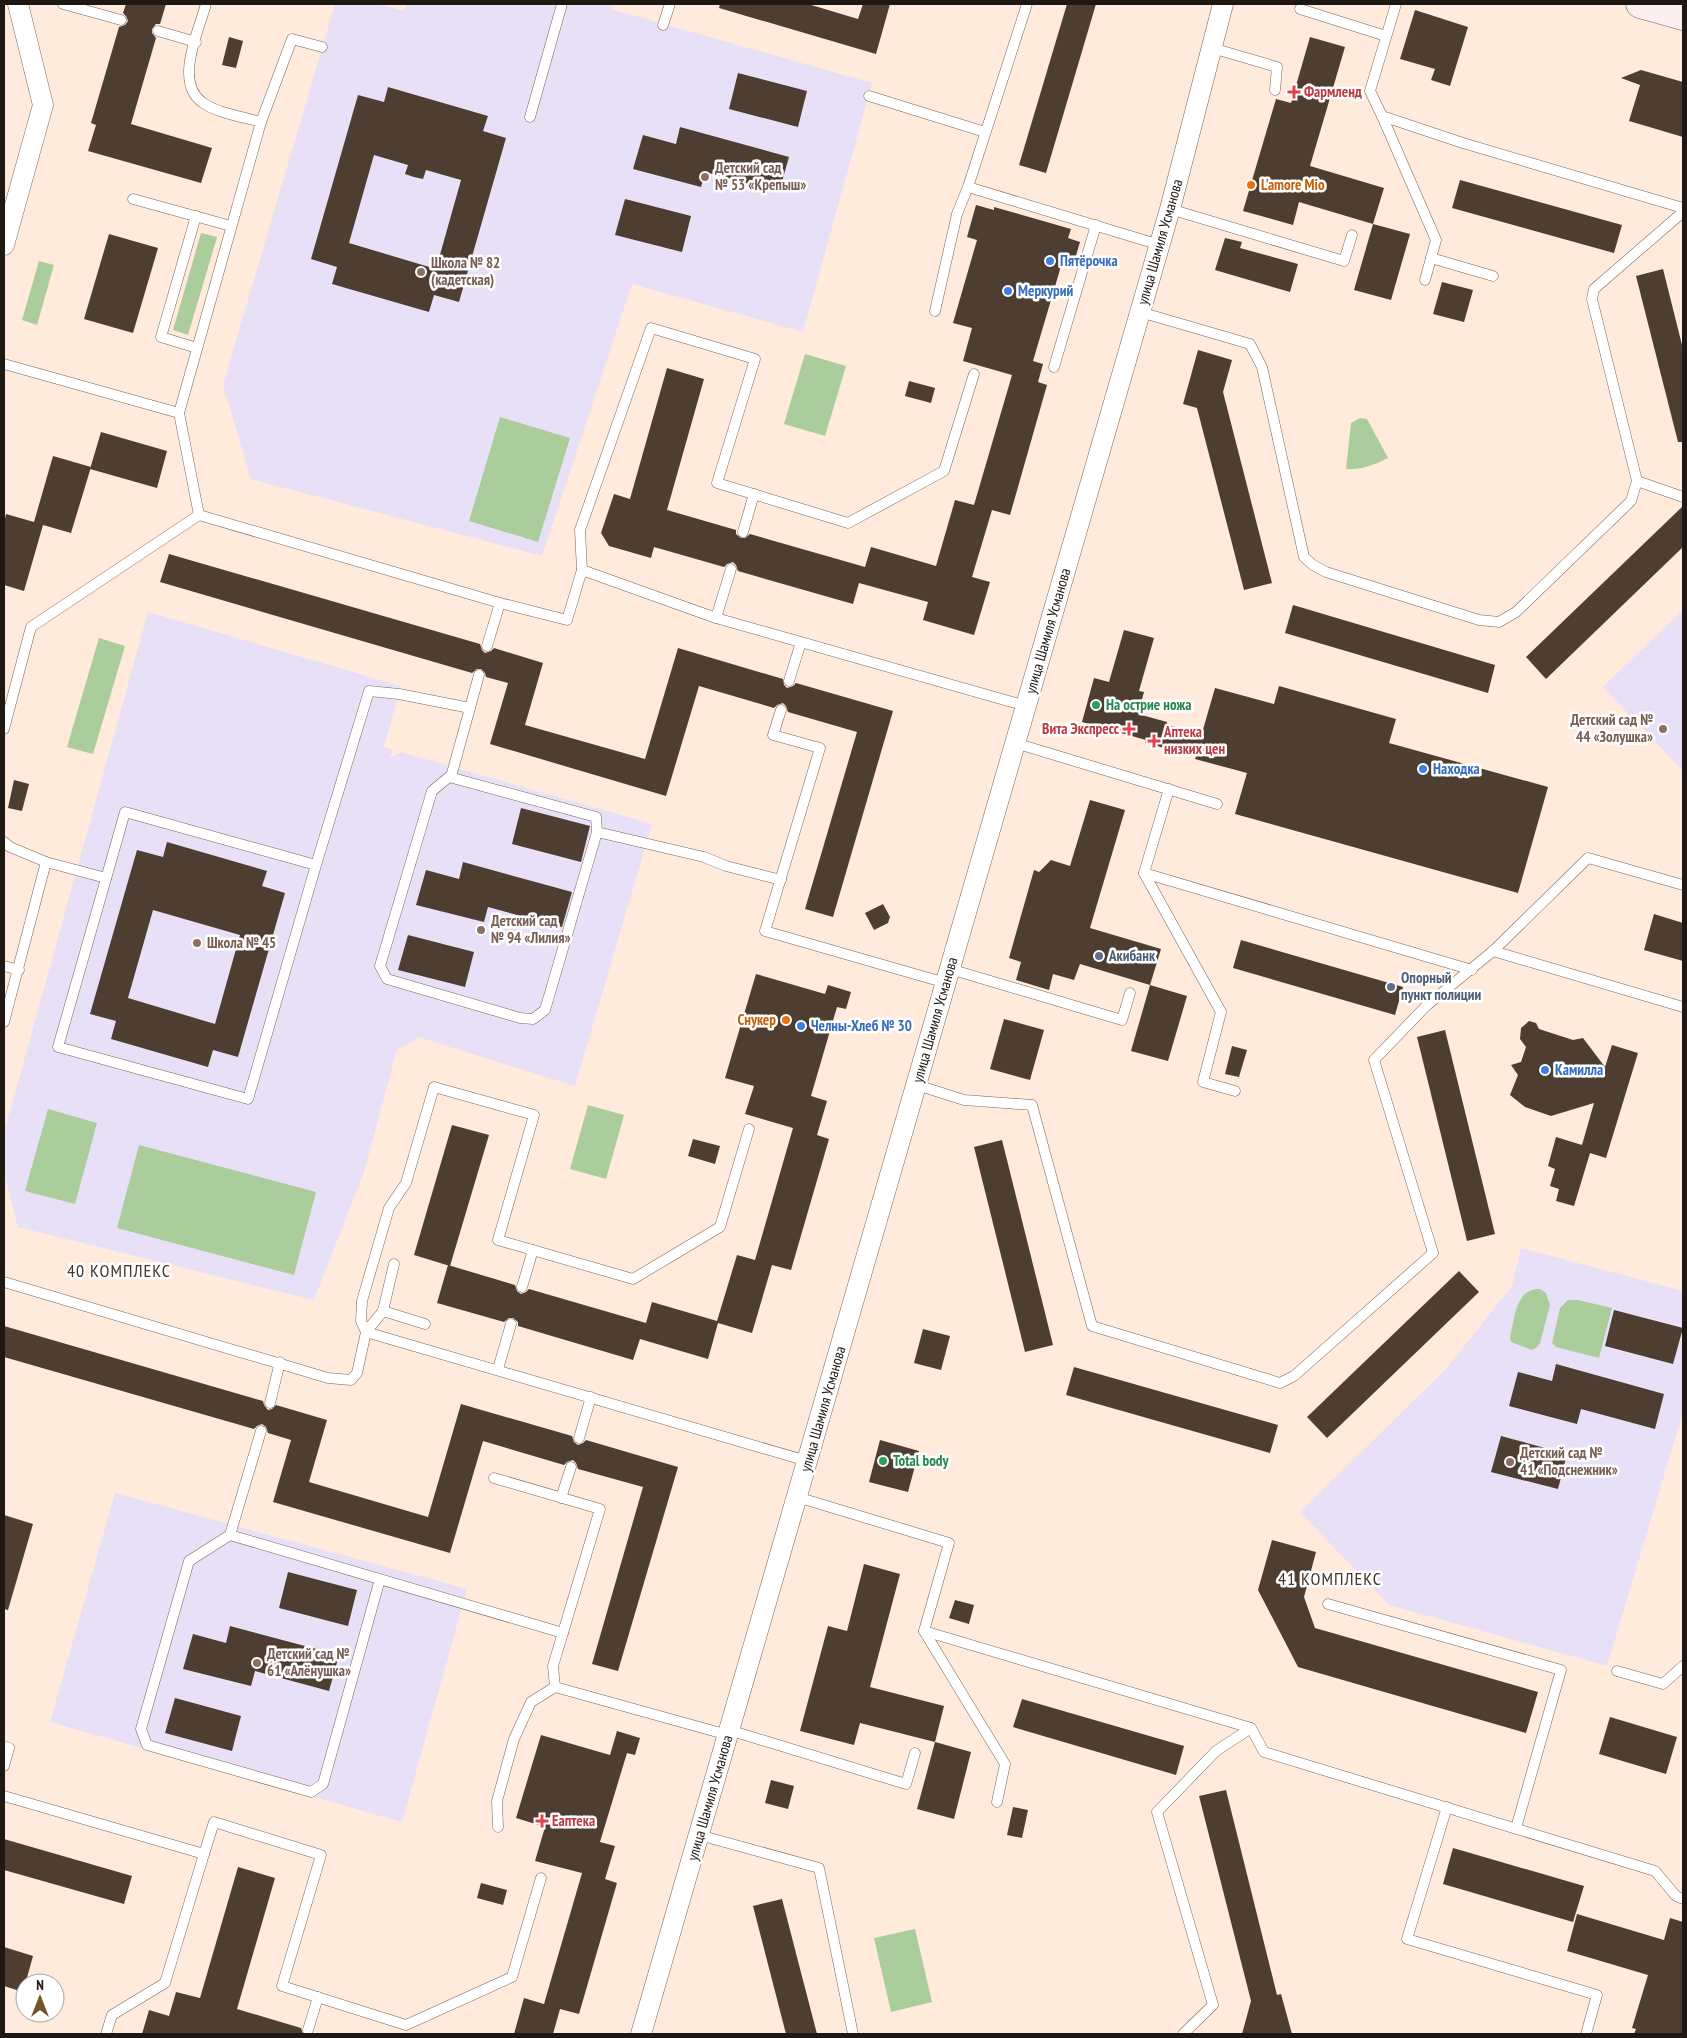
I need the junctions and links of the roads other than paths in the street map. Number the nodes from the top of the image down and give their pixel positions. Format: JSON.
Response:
{"nodes":[{"id":1,"x":18,"y":4,"type":"edge"},
{"id":2,"x":63,"y":4,"type":"edge"},
{"id":3,"x":206,"y":4,"type":"edge"},
{"id":4,"x":562,"y":4,"type":"edge"},
{"id":5,"x":670,"y":4,"type":"edge"},
{"id":6,"x":1027,"y":4,"type":"edge"},
{"id":7,"x":1223,"y":4,"type":"edge"},
{"id":8,"x":1396,"y":4,"type":"edge"},
{"id":9,"x":1640,"y":4,"type":"edge"},
{"id":10,"x":1300,"y":9,"type":"dead end"},
{"id":11,"x":1683,"y":16,"type":"edge"},
{"id":12,"x":121,"y":20,"type":"dead end"},
{"id":13,"x":663,"y":25,"type":"dead end"},
{"id":14,"x":158,"y":31,"type":"dead end"},
{"id":15,"x":1386,"y":36,"type":"junction"},
{"id":16,"x":196,"y":42,"type":"junction"},
{"id":17,"x":322,"y":47,"type":"dead end"},
{"id":18,"x":1212,"y":48,"type":"junction"},
{"id":19,"x":1275,"y":90,"type":"dead end"},
{"id":20,"x":869,"y":96,"type":"dead end"},
{"id":21,"x":1382,"y":116,"type":"junction"},
{"id":22,"x":530,"y":117,"type":"dead end"},
{"id":23,"x":261,"y":122,"type":"junction"},
{"id":24,"x":985,"y":132,"type":"junction"},
{"id":25,"x":968,"y":187,"type":"junction"},
{"id":26,"x":133,"y":199,"type":"dead end"},
{"id":27,"x":1170,"y":209,"type":"junction"},
{"id":28,"x":1683,"y":210,"type":"edge"},
{"id":29,"x":196,"y":216,"type":"junction"},
{"id":30,"x":1096,"y":225,"type":"junction"},
{"id":31,"x":231,"y":226,"type":"junction"},
{"id":32,"x":1352,"y":235,"type":"dead end"},
{"id":33,"x":4,"y":245,"type":"edge"},
{"id":34,"x":1160,"y":245,"type":"junction"},
{"id":35,"x":1431,"y":258,"type":"junction"},
{"id":36,"x":1493,"y":276,"type":"dead end"},
{"id":37,"x":1425,"y":280,"type":"dead end"},
{"id":38,"x":935,"y":311,"type":"dead end"},
{"id":39,"x":1140,"y":312,"type":"junction"},
{"id":40,"x":197,"y":348,"type":"junction"},
{"id":41,"x":4,"y":364,"type":"edge"},
{"id":42,"x":1054,"y":366,"type":"dead end"},
{"id":43,"x":974,"y":374,"type":"dead end"},
{"id":44,"x":178,"y":413,"type":"junction"},
{"id":45,"x":1637,"y":481,"type":"junction"},
{"id":46,"x":754,"y":494,"type":"junction"},
{"id":47,"x":1683,"y":497,"type":"edge"},
{"id":48,"x":199,"y":515,"type":"junction"},
{"id":49,"x":743,"y":532,"type":"dead end"},
{"id":50,"x":732,"y":569,"type":"dead end"},
{"id":51,"x":582,"y":570,"type":"junction"},
{"id":52,"x":500,"y":603,"type":"junction"},
{"id":53,"x":716,"y":618,"type":"junction"},
{"id":54,"x":801,"y":642,"type":"junction"},
{"id":55,"x":487,"y":646,"type":"dead end"},
{"id":56,"x":479,"y":675,"type":"dead end"},
{"id":57,"x":789,"y":681,"type":"dead end"},
{"id":58,"x":1026,"y":706,"type":"junction"},
{"id":59,"x":470,"y":708,"type":"junction"},
{"id":60,"x":781,"y":710,"type":"dead end"},
{"id":61,"x":4,"y":730,"type":"edge"},
{"id":62,"x":1015,"y":743,"type":"junction"},
{"id":63,"x":451,"y":777,"type":"junction"},
{"id":64,"x":1169,"y":790,"type":"junction"},
{"id":65,"x":1217,"y":804,"type":"dead end"},
{"id":66,"x":597,"y":832,"type":"junction"},
{"id":67,"x":4,"y":842,"type":"edge"},
{"id":68,"x":46,"y":862,"type":"junction"},
{"id":69,"x":316,"y":865,"type":"junction"},
{"id":70,"x":1144,"y":873,"type":"junction"},
{"id":71,"x":106,"y":878,"type":"junction"},
{"id":72,"x":781,"y":880,"type":"junction"},
{"id":73,"x":1683,"y":884,"type":"edge"},
{"id":74,"x":1493,"y":951,"type":"junction"},
{"id":75,"x":4,"y":966,"type":"edge"},
{"id":76,"x":18,"y":970,"type":"junction"},
{"id":77,"x":1472,"y":970,"type":"junction"},
{"id":78,"x":948,"y":976,"type":"junction"},
{"id":79,"x":1130,"y":993,"type":"dead end"},
{"id":80,"x":1683,"y":1007,"type":"edge"},
{"id":81,"x":4,"y":1018,"type":"edge"},
{"id":82,"x":916,"y":1085,"type":"junction"},
{"id":83,"x":1235,"y":1091,"type":"dead end"},
{"id":84,"x":749,"y":1129,"type":"dead end"},
{"id":85,"x":533,"y":1250,"type":"junction"},
{"id":86,"x":394,"y":1264,"type":"dead end"},
{"id":87,"x":4,"y":1282,"type":"edge"},
{"id":88,"x":522,"y":1287,"type":"dead end"},
{"id":89,"x":383,"y":1311,"type":"junction"},
{"id":90,"x":425,"y":1324,"type":"dead end"},
{"id":91,"x":511,"y":1324,"type":"dead end"},
{"id":92,"x":366,"y":1332,"type":"junction"},
{"id":93,"x":280,"y":1362,"type":"junction"},
{"id":94,"x":498,"y":1369,"type":"junction"},
{"id":95,"x":591,"y":1397,"type":"junction"},
{"id":96,"x":270,"y":1403,"type":"dead end"},
{"id":97,"x":261,"y":1431,"type":"dead end"},
{"id":98,"x":579,"y":1438,"type":"dead end"},
{"id":99,"x":808,"y":1461,"type":"junction"},
{"id":100,"x":571,"y":1467,"type":"dead end"},
{"id":101,"x":494,"y":1478,"type":"dead end"},
{"id":102,"x":797,"y":1497,"type":"junction"},
{"id":103,"x":561,"y":1498,"type":"junction"},
{"id":104,"x":230,"y":1535,"type":"junction"},
{"id":105,"x":380,"y":1579,"type":"junction"},
{"id":106,"x":1328,"y":1604,"type":"dead end"},
{"id":107,"x":924,"y":1631,"type":"junction"},
{"id":108,"x":563,"y":1632,"type":"junction"},
{"id":109,"x":1683,"y":1666,"type":"edge"},
{"id":110,"x":1617,"y":1671,"type":"dead end"},
{"id":111,"x":555,"y":1687,"type":"junction"},
{"id":112,"x":1251,"y":1728,"type":"junction"},
{"id":113,"x":728,"y":1733,"type":"junction"},
{"id":114,"x":4,"y":1746,"type":"edge"},
{"id":115,"x":915,"y":1753,"type":"dead end"},
{"id":116,"x":4,"y":1766,"type":"edge"},
{"id":117,"x":4,"y":1796,"type":"edge"},
{"id":118,"x":997,"y":1802,"type":"dead end"},
{"id":119,"x":1447,"y":1807,"type":"junction"},
{"id":120,"x":498,"y":1827,"type":"dead end"},
{"id":121,"x":1516,"y":1828,"type":"junction"},
{"id":122,"x":699,"y":1835,"type":"junction"},
{"id":123,"x":204,"y":1854,"type":"junction"},
{"id":124,"x":541,"y":1878,"type":"dead end"},
{"id":125,"x":1683,"y":1899,"type":"edge"},
{"id":126,"x":318,"y":1997,"type":"junction"},
{"id":127,"x":308,"y":2030,"type":"dead end"},
{"id":128,"x":106,"y":2034,"type":"edge"},
{"id":129,"x":641,"y":2034,"type":"edge"},
{"id":130,"x":854,"y":2034,"type":"edge"},
{"id":131,"x":1183,"y":2034,"type":"edge"},
{"id":132,"x":1586,"y":2034,"type":"edge"}],
"edges":[{"from":1,"to":33,"type":"street"},
{"from":2,"to":12,"type":"lane"},
{"from":3,"to":16,"type":"lane"},
{"from":4,"to":22,"type":"lane"},
{"from":5,"to":13,"type":"lane"},
{"from":6,"to":24,"type":"lane"},
{"from":7,"to":18,"type":"street","name":"улица Шамиля Усманова"},
{"from":8,"to":15,"type":"lane"},
{"from":9,"to":11,"type":"street"},
{"from":10,"to":15,"type":"lane"},
{"from":14,"to":16,"type":"lane"},
{"from":15,"to":21,"type":"lane"},
{"from":16,"to":23,"type":"lane"},
{"from":17,"to":23,"type":"lane"},
{"from":18,"to":19,"type":"lane"},
{"from":18,"to":27,"type":"street","name":"улица Шамиля Усманова"},
{"from":20,"to":24,"type":"lane"},
{"from":21,"to":28,"type":"lane"},
{"from":21,"to":35,"type":"lane"},
{"from":23,"to":31,"type":"lane"},
{"from":24,"to":25,"type":"lane"},
{"from":25,"to":30,"type":"lane"},
{"from":25,"to":38,"type":"lane"},
{"from":26,"to":29,"type":"lane"},
{"from":27,"to":32,"type":"lane"},
{"from":27,"to":34,"type":"street","name":"улица Шамиля Усманова"},
{"from":28,"to":45,"type":"lane"},
{"from":29,"to":31,"type":"lane"},
{"from":29,"to":40,"type":"lane"},
{"from":30,"to":34,"type":"lane"},
{"from":30,"to":42,"type":"lane"},
{"from":31,"to":40,"type":"lane"},
{"from":34,"to":39,"type":"street","name":"улица Шамиля Усманова"},
{"from":35,"to":36,"type":"lane"},
{"from":35,"to":37,"type":"lane"},
{"from":39,"to":45,"type":"lane"},
{"from":39,"to":58,"type":"street","name":"улица Шамиля Усманова"},
{"from":40,"to":44,"type":"lane"},
{"from":41,"to":44,"type":"lane"},
{"from":43,"to":46,"type":"lane"},
{"from":44,"to":48,"type":"lane"},
{"from":45,"to":47,"type":"lane"},
{"from":46,"to":49,"type":"lane"},
{"from":46,"to":51,"type":"lane"},
{"from":48,"to":52,"type":"lane"},
{"from":48,"to":61,"type":"lane"},
{"from":50,"to":53,"type":"lane"},
{"from":51,"to":52,"type":"lane"},
{"from":51,"to":53,"type":"lane"},
{"from":52,"to":55,"type":"lane"},
{"from":53,"to":54,"type":"lane"},
{"from":54,"to":57,"type":"lane"},
{"from":54,"to":58,"type":"lane"},
{"from":56,"to":59,"type":"lane"},
{"from":58,"to":62,"type":"street","name":"улица Шамиля Усманова"},
{"from":59,"to":63,"type":"lane"},
{"from":59,"to":69,"type":"lane"},
{"from":60,"to":72,"type":"lane"},
{"from":62,"to":64,"type":"lane"},
{"from":62,"to":78,"type":"street","name":"улица Шамиля Усманова"},
{"from":63,"to":66,"type":"lane"},
{"from":63,"to":66,"type":"lane"},
{"from":64,"to":65,"type":"lane"},
{"from":64,"to":70,"type":"lane"},
{"from":66,"to":72,"type":"lane"},
{"from":67,"to":68,"type":"lane"},
{"from":68,"to":71,"type":"lane"},
{"from":68,"to":76,"type":"lane"},
{"from":69,"to":71,"type":"lane"},
{"from":69,"to":71,"type":"lane"},
{"from":70,"to":77,"type":"lane"},
{"from":70,"to":83,"type":"lane"},
{"from":72,"to":78,"type":"lane"},
{"from":73,"to":74,"type":"lane"},
{"from":74,"to":77,"type":"lane"},
{"from":74,"to":80,"type":"lane"},
{"from":75,"to":76,"type":"lane"},
{"from":76,"to":81,"type":"lane"},
{"from":77,"to":82,"type":"lane"},
{"from":78,"to":79,"type":"lane"},
{"from":78,"to":82,"type":"street","name":"улица Шамиля Усманова"},
{"from":82,"to":99,"type":"street","name":"улица Шамиля Усманова"},
{"from":84,"to":85,"type":"lane"},
{"from":85,"to":88,"type":"lane"},
{"from":85,"to":92,"type":"lane"},
{"from":86,"to":89,"type":"lane"},
{"from":87,"to":93,"type":"lane"},
{"from":89,"to":90,"type":"lane"},
{"from":89,"to":92,"type":"lane"},
{"from":91,"to":94,"type":"lane"},
{"from":92,"to":93,"type":"lane"},
{"from":92,"to":94,"type":"lane"},
{"from":93,"to":96,"type":"lane"},
{"from":94,"to":95,"type":"lane"},
{"from":95,"to":98,"type":"lane"},
{"from":95,"to":99,"type":"lane"},
{"from":97,"to":104,"type":"lane"},
{"from":99,"to":102,"type":"street","name":"улица Шамиля Усманова"},
{"from":100,"to":103,"type":"lane"},
{"from":101,"to":103,"type":"lane"},
{"from":102,"to":107,"type":"lane"},
{"from":102,"to":113,"type":"street","name":"улица Шамиля Усманова"},
{"from":103,"to":108,"type":"lane"},
{"from":104,"to":105,"type":"lane"},
{"from":104,"to":105,"type":"lane"},
{"from":105,"to":108,"type":"lane"},
{"from":106,"to":121,"type":"lane"},
{"from":107,"to":112,"type":"lane"},
{"from":107,"to":118,"type":"lane"},
{"from":108,"to":111,"type":"lane"},
{"from":109,"to":110,"type":"lane"},
{"from":111,"to":113,"type":"lane"},
{"from":111,"to":120,"type":"lane"},
{"from":112,"to":119,"type":"lane"},
{"from":112,"to":131,"type":"lane"},
{"from":113,"to":115,"type":"lane"},
{"from":113,"to":122,"type":"street","name":"улица Шамиля Усманова"},
{"from":114,"to":116,"type":"lane"},
{"from":117,"to":123,"type":"lane"},
{"from":119,"to":121,"type":"lane"},
{"from":119,"to":132,"type":"lane"},
{"from":121,"to":125,"type":"lane"},
{"from":122,"to":129,"type":"street","name":"улица Шамиля Усманова"},
{"from":122,"to":130,"type":"lane"},
{"from":123,"to":126,"type":"lane"},
{"from":123,"to":128,"type":"lane"},
{"from":124,"to":126,"type":"lane"},
{"from":126,"to":127,"type":"lane"}]}
